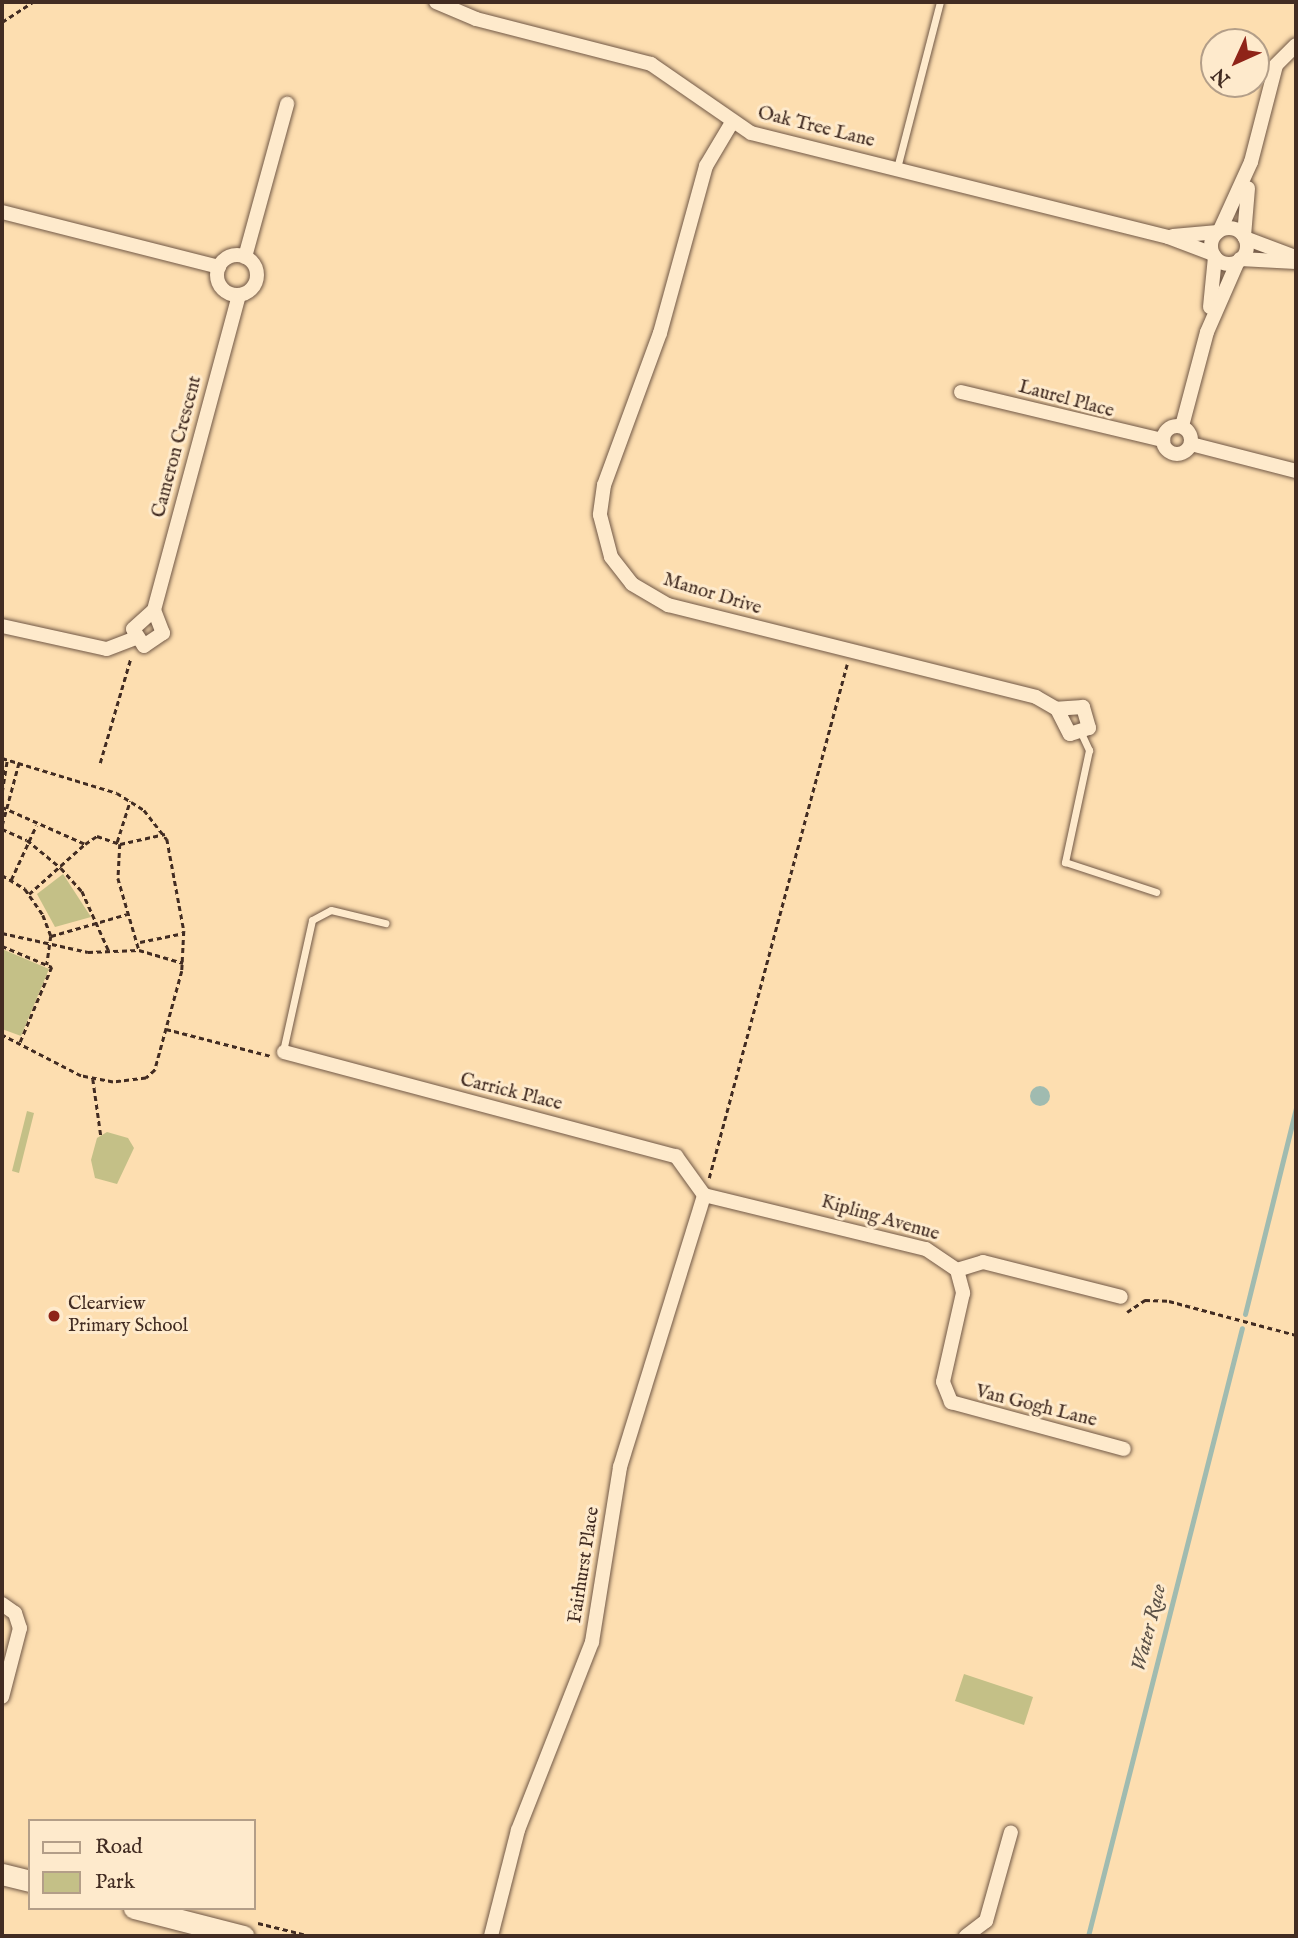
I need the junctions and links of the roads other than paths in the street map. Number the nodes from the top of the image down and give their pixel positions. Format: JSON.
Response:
{"nodes":[{"id":1,"x":436,"y":2,"type":"edge"},
{"id":2,"x":940,"y":2,"type":"edge"},
{"id":3,"x":1296,"y":45,"type":"edge"},
{"id":4,"x":287,"y":104,"type":"dead end"},
{"id":5,"x":731,"y":124,"type":"junction"},
{"id":6,"x":1251,"y":162,"type":"junction"},
{"id":7,"x":897,"y":168,"type":"junction"},
{"id":8,"x":2,"y":212,"type":"edge"},
{"id":9,"x":1219,"y":231,"type":"junction"},
{"id":10,"x":1168,"y":237,"type":"junction"},
{"id":11,"x":1245,"y":237,"type":"junction"},
{"id":12,"x":1214,"y":256,"type":"junction"},
{"id":13,"x":245,"y":257,"type":"junction"},
{"id":14,"x":1239,"y":260,"type":"junction"},
{"id":15,"x":1296,"y":260,"type":"edge"},
{"id":16,"x":219,"y":267,"type":"junction"},
{"id":17,"x":239,"y":295,"type":"junction"},
{"id":18,"x":1207,"y":332,"type":"junction"},
{"id":19,"x":961,"y":392,"type":"dead end"},
{"id":20,"x":1182,"y":426,"type":"junction"},
{"id":21,"x":1163,"y":440,"type":"junction"},
{"id":22,"x":1191,"y":444,"type":"junction"},
{"id":23,"x":1296,"y":471,"type":"edge"},
{"id":24,"x":154,"y":610,"type":"junction"},
{"id":25,"x":2,"y":626,"type":"edge"},
{"id":26,"x":134,"y":644,"type":"junction"},
{"id":27,"x":1057,"y":709,"type":"junction"},
{"id":28,"x":1082,"y":735,"type":"junction"},
{"id":29,"x":1156,"y":892,"type":"dead end"},
{"id":30,"x":385,"y":923,"type":"dead end"},
{"id":31,"x":286,"y":1054,"type":"joint"},
{"id":32,"x":704,"y":1195,"type":"junction"},
{"id":33,"x":957,"y":1270,"type":"junction"},
{"id":34,"x":1118,"y":1304,"type":"road end"},
{"id":35,"x":1124,"y":1449,"type":"dead end"},
{"id":36,"x":2,"y":1604,"type":"edge"},
{"id":37,"x":2,"y":1697,"type":"edge"},
{"id":38,"x":1011,"y":1832,"type":"dead end"},
{"id":39,"x":2,"y":1874,"type":"edge"},
{"id":40,"x":28,"y":1880,"type":"edge"},
{"id":41,"x":142,"y":1910,"type":"edge"},
{"id":42,"x":243,"y":1936,"type":"edge"},
{"id":43,"x":491,"y":1936,"type":"edge"},
{"id":44,"x":966,"y":1936,"type":"edge"}],
"edges":[{"from":1,"to":5,"type":"street","name":"Oak Tree Lane"},
{"from":2,"to":7,"type":"lane"},
{"from":3,"to":6,"type":"street"},
{"from":4,"to":13,"type":"street"},
{"from":5,"to":7,"type":"street","name":"Oak Tree Lane"},
{"from":5,"to":27,"type":"street","name":"Manor Drive"},
{"from":6,"to":9,"type":"street"},
{"from":6,"to":11,"type":"street"},
{"from":7,"to":10,"type":"street","name":"Oak Tree Lane"},
{"from":8,"to":16,"type":"street"},
{"from":9,"to":10,"type":"street","name":"Oak Tree Lane"},
{"from":9,"to":11,"type":"street","name":"Oak Tree Lane"},
{"from":9,"to":12,"type":"street"},
{"from":10,"to":12,"type":"street","name":"Oak Tree Lane"},
{"from":11,"to":14,"type":"street"},
{"from":11,"to":15,"type":"street"},
{"from":12,"to":14,"type":"street","name":"Oak Tree Lane"},
{"from":12,"to":18,"type":"street"},
{"from":13,"to":16,"type":"street"},
{"from":13,"to":17,"type":"street"},
{"from":14,"to":15,"type":"street"},
{"from":14,"to":18,"type":"street"},
{"from":16,"to":17,"type":"street"},
{"from":17,"to":24,"type":"street","name":"Cameron Crescent"},
{"from":18,"to":20,"type":"street"},
{"from":19,"to":21,"type":"street","name":"Laurel Place"},
{"from":20,"to":21,"type":"street"},
{"from":20,"to":22,"type":"street"},
{"from":21,"to":22,"type":"street","name":"Laurel Place"},
{"from":22,"to":23,"type":"street"},
{"from":24,"to":26,"type":"street","name":"Cameron Crescent"},
{"from":24,"to":26,"type":"street","name":"Cameron Crescent"},
{"from":25,"to":26,"type":"street"},
{"from":27,"to":28,"type":"street","name":"Manor Drive"},
{"from":27,"to":28,"type":"street","name":"Manor Drive"},
{"from":28,"to":29,"type":"lane"},
{"from":30,"to":31,"type":"lane"},
{"from":31,"to":32,"type":"street","name":"Carrick Place"},
{"from":32,"to":33,"type":"street","name":"Kipling Avenue"},
{"from":32,"to":43,"type":"street","name":"Fairhurst Place"},
{"from":33,"to":34,"type":"street"},
{"from":33,"to":35,"type":"street","name":"Van Gogh Lane"},
{"from":36,"to":37,"type":"street"},
{"from":38,"to":44,"type":"street"},
{"from":39,"to":40,"type":"main road"},
{"from":41,"to":42,"type":"main road"}]}
